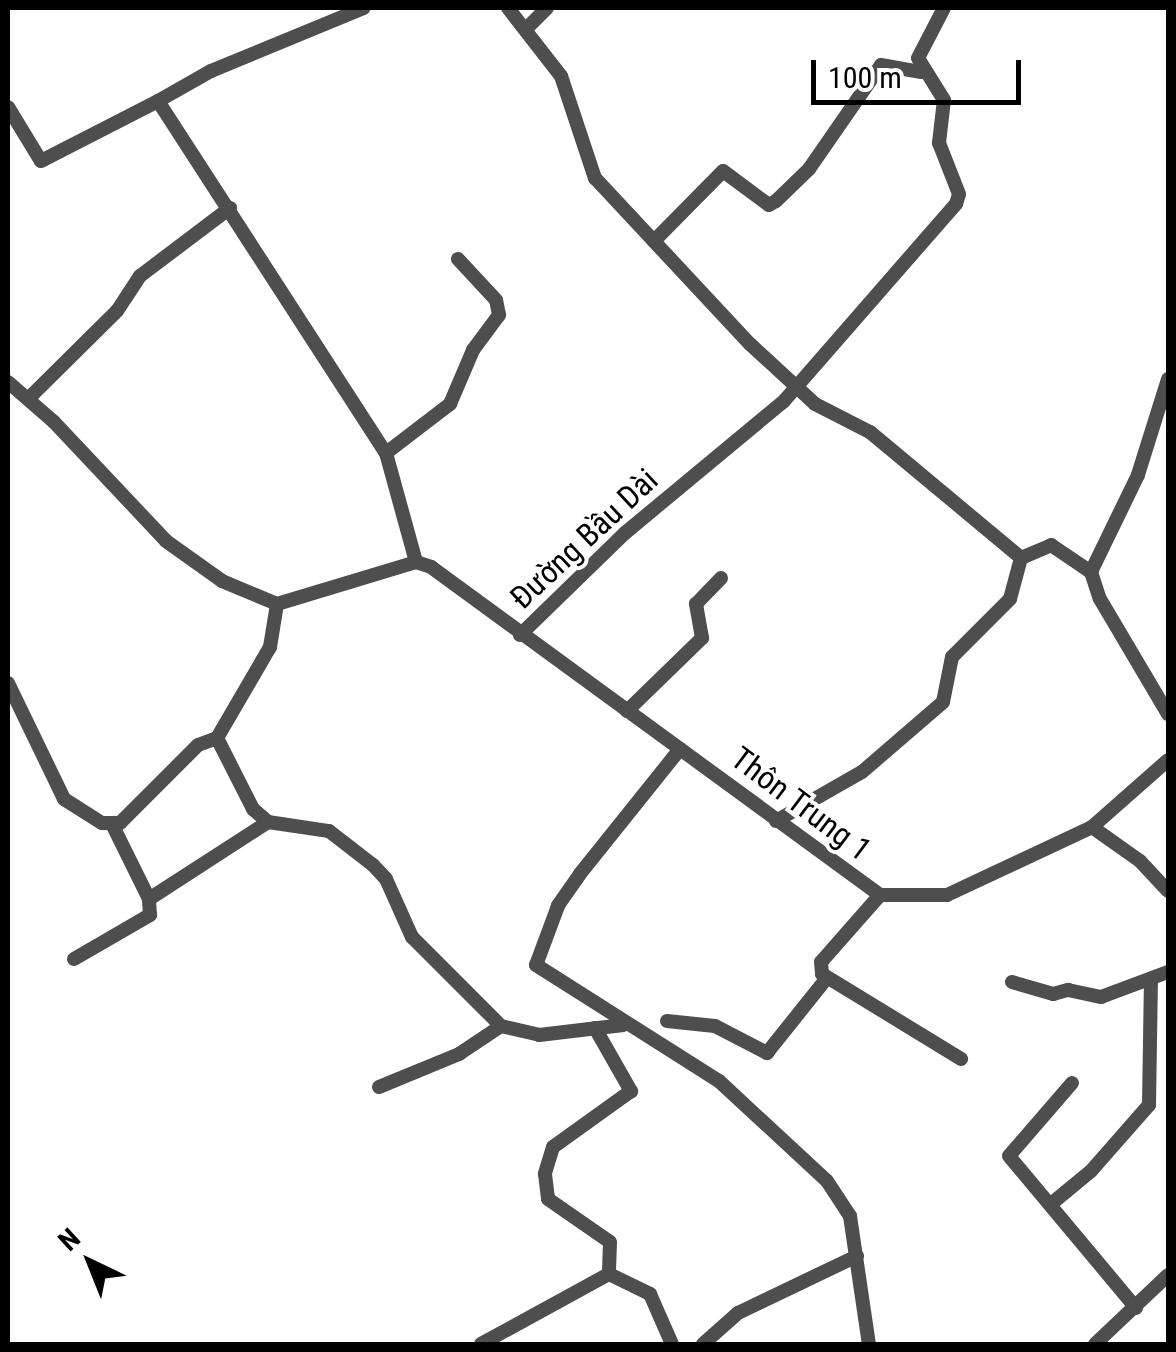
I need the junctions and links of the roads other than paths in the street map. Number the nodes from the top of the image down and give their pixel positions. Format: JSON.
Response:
{"nodes":[{"id":1,"x":364,"y":8,"type":"edge"},
{"id":2,"x":508,"y":8,"type":"edge"},
{"id":3,"x":546,"y":8,"type":"edge"},
{"id":4,"x":944,"y":8,"type":"edge"},
{"id":5,"x":526,"y":29,"type":"junction"},
{"id":6,"x":921,"y":72,"type":"junction"},
{"id":7,"x":158,"y":101,"type":"junction"},
{"id":8,"x":8,"y":107,"type":"edge"},
{"id":9,"x":230,"y":208,"type":"junction"},
{"id":10,"x":654,"y":241,"type":"junction"},
{"id":11,"x":458,"y":259,"type":"dead end"},
{"id":12,"x":1168,"y":380,"type":"edge"},
{"id":13,"x":8,"y":382,"type":"edge"},
{"id":14,"x":795,"y":388,"type":"junction"},
{"id":15,"x":29,"y":398,"type":"junction"},
{"id":16,"x":386,"y":453,"type":"junction"},
{"id":17,"x":1021,"y":558,"type":"junction"},
{"id":18,"x":416,"y":562,"type":"junction"},
{"id":19,"x":1091,"y":572,"type":"junction"},
{"id":20,"x":721,"y":578,"type":"dead end"},
{"id":21,"x":277,"y":604,"type":"junction"},
{"id":22,"x":520,"y":635,"type":"junction"},
{"id":23,"x":8,"y":683,"type":"edge"},
{"id":24,"x":627,"y":711,"type":"junction"},
{"id":25,"x":1168,"y":714,"type":"edge"},
{"id":26,"x":217,"y":738,"type":"junction"},
{"id":27,"x":680,"y":748,"type":"junction"},
{"id":28,"x":1168,"y":760,"type":"edge"},
{"id":29,"x":776,"y":821,"type":"junction"},
{"id":30,"x":268,"y":822,"type":"junction"},
{"id":31,"x":113,"y":826,"type":"junction"},
{"id":32,"x":1092,"y":828,"type":"junction"},
{"id":33,"x":1168,"y":891,"type":"edge"},
{"id":34,"x":880,"y":896,"type":"junction"},
{"id":35,"x":149,"y":898,"type":"junction"},
{"id":36,"x":74,"y":959,"type":"dead end"},
{"id":37,"x":1168,"y":972,"type":"edge"},
{"id":38,"x":826,"y":979,"type":"junction"},
{"id":39,"x":1151,"y":979,"type":"junction"},
{"id":40,"x":1012,"y":982,"type":"dead end"},
{"id":41,"x":667,"y":1021,"type":"dead end"},
{"id":42,"x":501,"y":1026,"type":"junction"},
{"id":43,"x":623,"y":1026,"type":"junction"},
{"id":44,"x":595,"y":1028,"type":"junction"},
{"id":45,"x":961,"y":1059,"type":"dead end"},
{"id":46,"x":1072,"y":1083,"type":"dead end"},
{"id":47,"x":379,"y":1087,"type":"dead end"},
{"id":48,"x":1051,"y":1204,"type":"junction"},
{"id":49,"x":857,"y":1256,"type":"junction"},
{"id":50,"x":609,"y":1274,"type":"junction"},
{"id":51,"x":1168,"y":1275,"type":"edge"},
{"id":52,"x":1136,"y":1308,"type":"junction"},
{"id":53,"x":481,"y":1344,"type":"edge"},
{"id":54,"x":672,"y":1344,"type":"edge"},
{"id":55,"x":703,"y":1344,"type":"edge"},
{"id":56,"x":869,"y":1344,"type":"edge"},
{"id":57,"x":1095,"y":1344,"type":"edge"}],
"edges":[{"from":1,"to":7,"type":"street"},
{"from":2,"to":5,"type":"street"},
{"from":3,"to":5,"type":"street"},
{"from":4,"to":6,"type":"street"},
{"from":5,"to":10,"type":"street"},
{"from":6,"to":10,"type":"street"},
{"from":6,"to":14,"type":"street","name":"Đường Bầu Dài"},
{"from":7,"to":8,"type":"street"},
{"from":7,"to":9,"type":"street"},
{"from":9,"to":15,"type":"street"},
{"from":9,"to":16,"type":"street"},
{"from":10,"to":14,"type":"street"},
{"from":11,"to":16,"type":"street"},
{"from":12,"to":19,"type":"street"},
{"from":13,"to":15,"type":"street"},
{"from":14,"to":17,"type":"street"},
{"from":14,"to":22,"type":"street","name":"Đường Bầu Dài"},
{"from":15,"to":21,"type":"street"},
{"from":16,"to":18,"type":"street"},
{"from":17,"to":19,"type":"street"},
{"from":17,"to":29,"type":"street"},
{"from":18,"to":21,"type":"street"},
{"from":18,"to":22,"type":"street","name":"Đường Bầu Dài"},
{"from":19,"to":25,"type":"street"},
{"from":20,"to":24,"type":"street"},
{"from":21,"to":26,"type":"street"},
{"from":22,"to":24,"type":"street","name":"Thôn Trung 1"},
{"from":23,"to":31,"type":"street"},
{"from":24,"to":27,"type":"street","name":"Thôn Trung 1"},
{"from":26,"to":30,"type":"street"},
{"from":26,"to":31,"type":"street"},
{"from":27,"to":29,"type":"street","name":"Thôn Trung 1"},
{"from":27,"to":43,"type":"street"},
{"from":28,"to":32,"type":"street","name":"Thôn Trung 1"},
{"from":29,"to":34,"type":"street","name":"Thôn Trung 1"},
{"from":30,"to":35,"type":"street"},
{"from":30,"to":42,"type":"street"},
{"from":31,"to":35,"type":"street"},
{"from":32,"to":33,"type":"street"},
{"from":32,"to":34,"type":"street","name":"Thôn Trung 1"},
{"from":34,"to":38,"type":"street"},
{"from":35,"to":36,"type":"street"},
{"from":37,"to":39,"type":"street"},
{"from":38,"to":41,"type":"street"},
{"from":38,"to":45,"type":"street"},
{"from":39,"to":40,"type":"street"},
{"from":39,"to":48,"type":"street"},
{"from":42,"to":44,"type":"street"},
{"from":42,"to":47,"type":"street"},
{"from":43,"to":44,"type":"street"},
{"from":43,"to":49,"type":"street"},
{"from":44,"to":50,"type":"street"},
{"from":46,"to":48,"type":"street"},
{"from":48,"to":52,"type":"street"},
{"from":49,"to":55,"type":"street"},
{"from":49,"to":56,"type":"street"},
{"from":50,"to":53,"type":"street"},
{"from":50,"to":54,"type":"street"},
{"from":51,"to":52,"type":"street"},
{"from":52,"to":57,"type":"street"}]}
